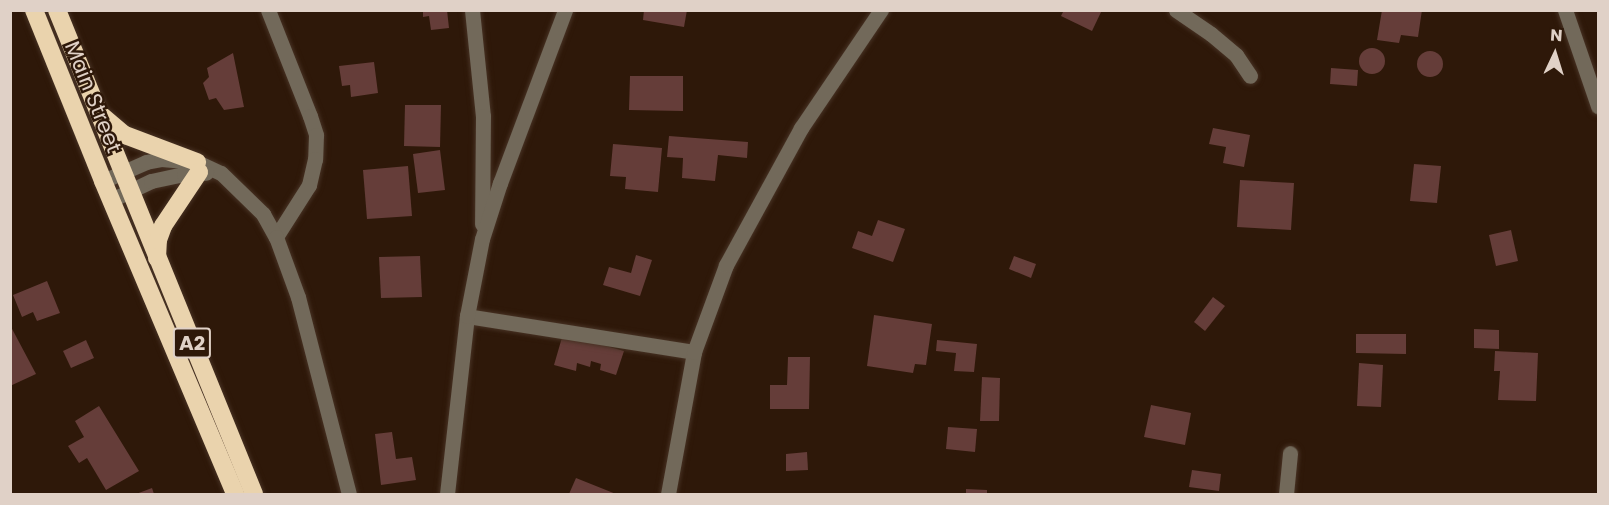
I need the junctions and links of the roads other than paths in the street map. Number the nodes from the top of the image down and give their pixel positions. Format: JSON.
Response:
{"nodes":[{"id":1,"x":34,"y":10,"type":"edge"},
{"id":2,"x":57,"y":10,"type":"edge"},
{"id":3,"x":268,"y":10,"type":"edge"},
{"id":4,"x":472,"y":10,"type":"edge"},
{"id":5,"x":565,"y":10,"type":"edge"},
{"id":6,"x":881,"y":10,"type":"edge"},
{"id":7,"x":1176,"y":10,"type":"edge"},
{"id":8,"x":1565,"y":10,"type":"edge"},
{"id":9,"x":1250,"y":76,"type":"dead end"},
{"id":10,"x":1599,"y":106,"type":"edge"},
{"id":11,"x":101,"y":115,"type":"junction"},
{"id":12,"x":198,"y":167,"type":"junction"},
{"id":13,"x":123,"y":172,"type":"junction"},
{"id":14,"x":103,"y":182,"type":"junction"},
{"id":15,"x":130,"y":192,"type":"junction"},
{"id":16,"x":111,"y":200,"type":"junction"},
{"id":17,"x":276,"y":237,"type":"junction"},
{"id":18,"x":482,"y":239,"type":"junction"},
{"id":19,"x":157,"y":260,"type":"junction"},
{"id":20,"x":467,"y":316,"type":"junction"},
{"id":21,"x":694,"y":352,"type":"junction"},
{"id":22,"x":1290,"y":453,"type":"dead end"},
{"id":23,"x":235,"y":495,"type":"edge"},
{"id":24,"x":254,"y":495,"type":"edge"},
{"id":25,"x":349,"y":495,"type":"edge"},
{"id":26,"x":447,"y":495,"type":"edge"},
{"id":27,"x":668,"y":495,"type":"edge"},
{"id":28,"x":1286,"y":495,"type":"edge"}],
"edges":[{"from":1,"to":14,"type":"highway","name":"Main Street","number":"A2"},
{"from":2,"to":11,"type":"highway","name":"Main Street","number":"A2"},
{"from":3,"to":17,"type":"street"},
{"from":4,"to":18,"type":"street"},
{"from":5,"to":18,"type":"street"},
{"from":6,"to":21,"type":"street"},
{"from":7,"to":9,"type":"street"},
{"from":8,"to":10,"type":"street"},
{"from":11,"to":12,"type":"highway"},
{"from":11,"to":13,"type":"highway","name":"Main Street","number":"A2"},
{"from":12,"to":13,"type":"street"},
{"from":12,"to":15,"type":"street"},
{"from":12,"to":17,"type":"street"},
{"from":12,"to":19,"type":"highway"},
{"from":13,"to":14,"type":"street"},
{"from":13,"to":15,"type":"highway","name":"Main Street","number":"A2"},
{"from":14,"to":16,"type":"highway","name":"Main Street","number":"A2"},
{"from":15,"to":16,"type":"street"},
{"from":15,"to":19,"type":"highway","number":"A2"},
{"from":16,"to":23,"type":"highway","number":"A2"},
{"from":17,"to":25,"type":"street"},
{"from":18,"to":20,"type":"street"},
{"from":19,"to":24,"type":"highway","number":"A2"},
{"from":20,"to":21,"type":"street"},
{"from":20,"to":26,"type":"street"},
{"from":21,"to":27,"type":"street"},
{"from":22,"to":28,"type":"street"}]}
